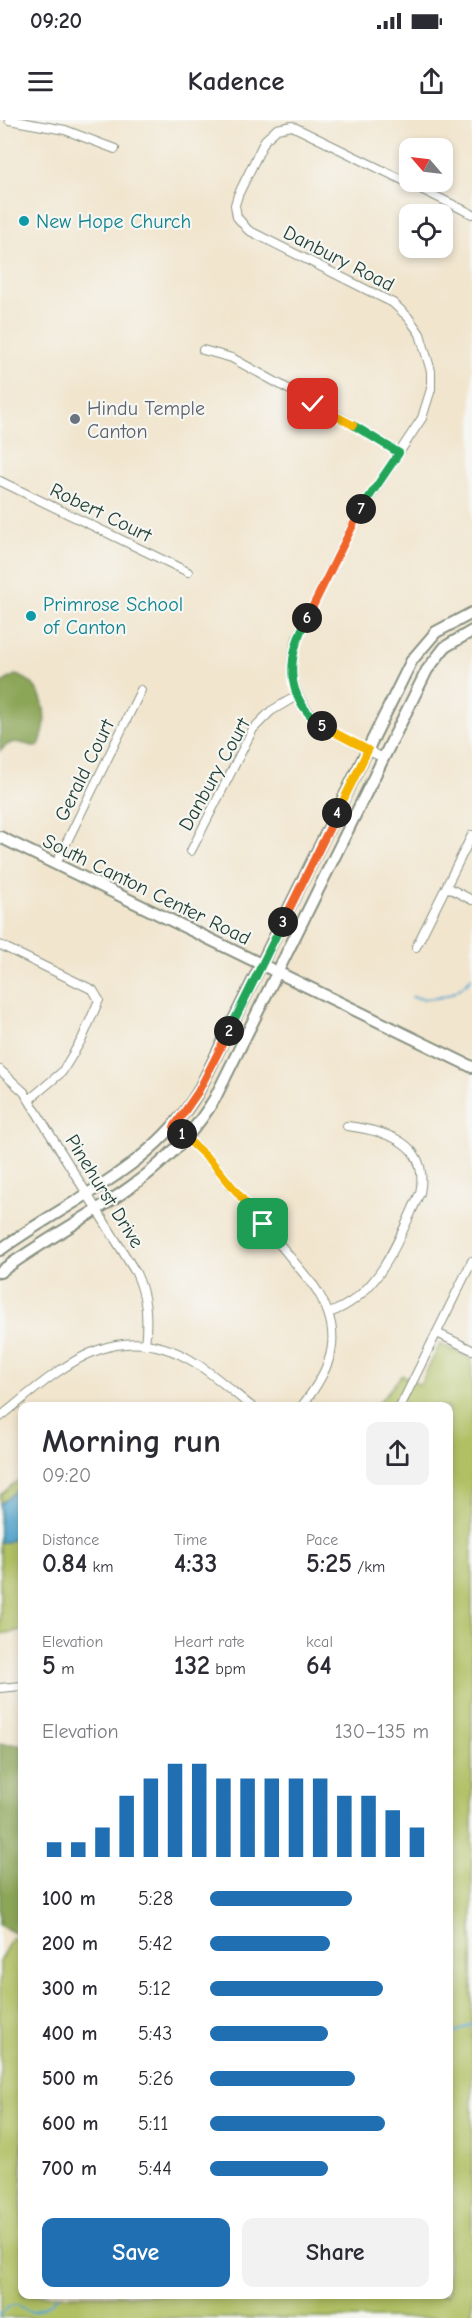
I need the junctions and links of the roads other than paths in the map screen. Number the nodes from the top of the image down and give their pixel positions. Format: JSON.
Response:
{"nodes":[{"id":1,"x":9,"y":120,"type":"edge"},
{"id":2,"x":115,"y":149,"type":"dead end"},
{"id":3,"x":472,"y":214,"type":"edge"},
{"id":4,"x":203,"y":350,"type":"dead end"},
{"id":5,"x":399,"y":453,"type":"junction"},
{"id":6,"x":0,"y":481,"type":"edge"},
{"id":7,"x":189,"y":572,"type":"dead end"},
{"id":8,"x":472,"y":613,"type":"edge"},
{"id":9,"x":472,"y":631,"type":"edge"},
{"id":10,"x":408,"y":668,"type":"junction"},
{"id":11,"x":424,"y":675,"type":"junction"},
{"id":12,"x":141,"y":690,"type":"dead end"},
{"id":13,"x":298,"y":694,"type":"junction"},
{"id":14,"x":368,"y":750,"type":"junction"},
{"id":15,"x":383,"y":758,"type":"junction"},
{"id":16,"x":349,"y":789,"type":"junction"},
{"id":17,"x":364,"y":797,"type":"junction"},
{"id":18,"x":472,"y":836,"type":"edge"},
{"id":19,"x":0,"y":837,"type":"edge"},
{"id":20,"x":191,"y":851,"type":"dead end"},
{"id":21,"x":56,"y":864,"type":"junction"},
{"id":22,"x":447,"y":886,"type":"junction"},
{"id":23,"x":299,"y":890,"type":"junction"},
{"id":24,"x":314,"y":897,"type":"junction"},
{"id":25,"x":472,"y":900,"type":"edge"},
{"id":26,"x":0,"y":945,"type":"edge"},
{"id":27,"x":416,"y":947,"type":"dead end"},
{"id":28,"x":261,"y":965,"type":"junction"},
{"id":29,"x":277,"y":972,"type":"junction"},
{"id":30,"x":472,"y":1067,"type":"edge"},
{"id":31,"x":0,"y":1070,"type":"edge"},
{"id":32,"x":207,"y":1074,"type":"junction"},
{"id":33,"x":223,"y":1082,"type":"junction"},
{"id":34,"x":29,"y":1100,"type":"junction"},
{"id":35,"x":347,"y":1126,"type":"dead end"},
{"id":36,"x":174,"y":1127,"type":"junction"},
{"id":37,"x":187,"y":1138,"type":"junction"},
{"id":38,"x":87,"y":1194,"type":"junction"},
{"id":39,"x":96,"y":1208,"type":"junction"},
{"id":40,"x":0,"y":1250,"type":"edge"},
{"id":41,"x":472,"y":1261,"type":"edge"},
{"id":42,"x":2,"y":1267,"type":"edge"},
{"id":43,"x":329,"y":1313,"type":"junction"},
{"id":44,"x":437,"y":1333,"type":"junction"},
{"id":45,"x":145,"y":1345,"type":"junction"},
{"id":46,"x":472,"y":1350,"type":"edge"},
{"id":47,"x":19,"y":1402,"type":"edge"},
{"id":48,"x":246,"y":1402,"type":"edge"},
{"id":49,"x":305,"y":1402,"type":"edge"},
{"id":50,"x":402,"y":1402,"type":"edge"},
{"id":51,"x":18,"y":1403,"type":"edge"},
{"id":52,"x":0,"y":1417,"type":"edge"},
{"id":53,"x":18,"y":1686,"type":"edge"},
{"id":54,"x":0,"y":1688,"type":"edge"}],
"edges":[{"from":1,"to":2,"type":"street"},
{"from":3,"to":5,"type":"street","name":"Danbury Road"},
{"from":4,"to":5,"type":"street"},
{"from":5,"to":13,"type":"street","name":"Danbury Road"},
{"from":6,"to":7,"type":"street","name":"Robert Court"},
{"from":8,"to":10,"type":"street"},
{"from":9,"to":11,"type":"street"},
{"from":10,"to":11,"type":"street"},
{"from":10,"to":14,"type":"street"},
{"from":11,"to":15,"type":"street"},
{"from":12,"to":21,"type":"street","name":"Gerald Court"},
{"from":13,"to":14,"type":"street","name":"Danbury Road"},
{"from":13,"to":20,"type":"street","name":"Danbury Court"},
{"from":14,"to":15,"type":"street","name":"Danbury Road"},
{"from":14,"to":16,"type":"street"},
{"from":15,"to":17,"type":"street"},
{"from":16,"to":17,"type":"street"},
{"from":16,"to":23,"type":"street"},
{"from":17,"to":24,"type":"street"},
{"from":18,"to":22,"type":"street"},
{"from":19,"to":21,"type":"street","name":"South Canton Center Road"},
{"from":21,"to":28,"type":"street","name":"South Canton Center Road"},
{"from":22,"to":25,"type":"street"},
{"from":22,"to":27,"type":"street"},
{"from":23,"to":24,"type":"street"},
{"from":23,"to":28,"type":"street"},
{"from":24,"to":29,"type":"street"},
{"from":26,"to":34,"type":"street"},
{"from":28,"to":29,"type":"street","name":"South Canton Center Road"},
{"from":28,"to":32,"type":"street"},
{"from":29,"to":30,"type":"street","name":"South Canton Center Road"},
{"from":29,"to":33,"type":"street"},
{"from":31,"to":34,"type":"street","name":"Pinehurst Drive"},
{"from":32,"to":33,"type":"street"},
{"from":32,"to":36,"type":"street"},
{"from":33,"to":37,"type":"street"},
{"from":34,"to":38,"type":"street","name":"Pinehurst Drive"},
{"from":35,"to":43,"type":"street"},
{"from":36,"to":37,"type":"street"},
{"from":36,"to":38,"type":"street"},
{"from":37,"to":39,"type":"street"},
{"from":37,"to":43,"type":"street"},
{"from":38,"to":39,"type":"street","name":"Pinehurst Drive"},
{"from":38,"to":40,"type":"street"},
{"from":39,"to":42,"type":"street"},
{"from":39,"to":45,"type":"street","name":"Pinehurst Drive"},
{"from":41,"to":44,"type":"street"},
{"from":43,"to":49,"type":"street"},
{"from":44,"to":46,"type":"street"},
{"from":44,"to":50,"type":"street"},
{"from":45,"to":47,"type":"street"},
{"from":45,"to":48,"type":"street"},
{"from":51,"to":52,"type":"street"},
{"from":53,"to":54,"type":"street"}]}
